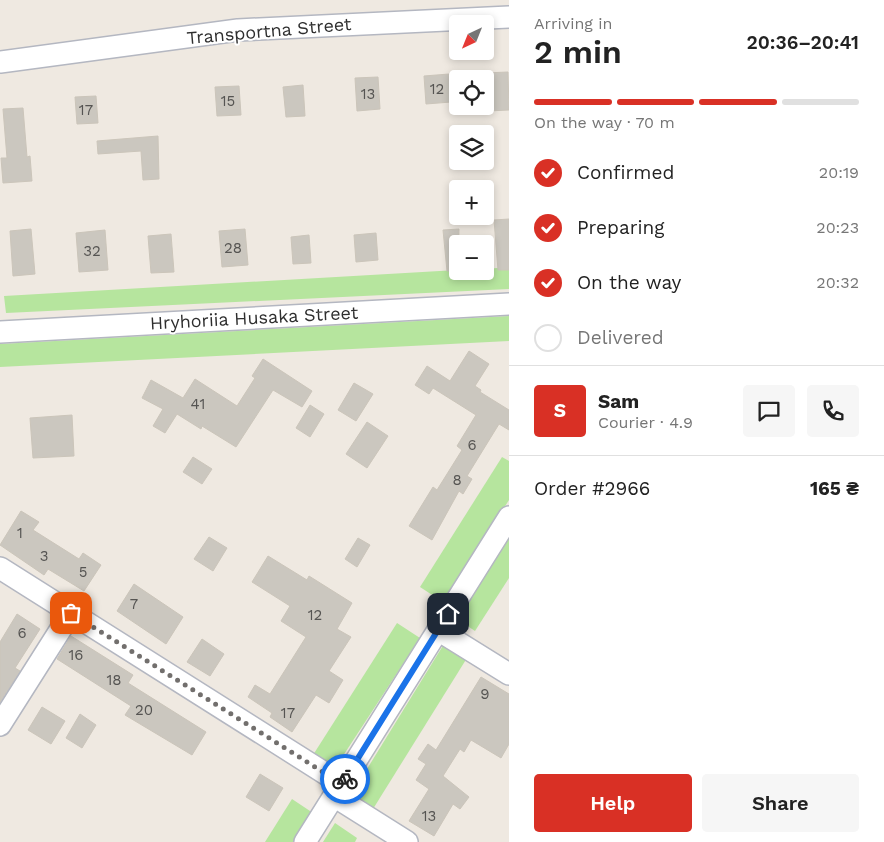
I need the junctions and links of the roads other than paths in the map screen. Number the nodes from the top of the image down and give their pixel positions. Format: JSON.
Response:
{"nodes":[{"id":1,"x":509,"y":17,"type":"edge"},
{"id":2,"x":0,"y":62,"type":"edge"},
{"id":3,"x":509,"y":304,"type":"edge"},
{"id":4,"x":0,"y":332,"type":"edge"},
{"id":5,"x":509,"y":517,"type":"edge"},
{"id":6,"x":0,"y":568,"type":"edge"},
{"id":7,"x":71,"y":613,"type":"junction"},
{"id":8,"x":438,"y":630,"type":"junction"},
{"id":9,"x":509,"y":674,"type":"edge"},
{"id":10,"x":0,"y":725,"type":"edge"},
{"id":11,"x":338,"y":790,"type":"junction"},
{"id":12,"x":305,"y":842,"type":"edge"},
{"id":13,"x":407,"y":842,"type":"edge"}],
"edges":[{"from":1,"to":2,"type":"street","name":"Transportna Street"},
{"from":3,"to":4,"type":"street","name":"Hryhoriia Husaka Street"},
{"from":5,"to":8,"type":"street"},
{"from":6,"to":7,"type":"street"},
{"from":7,"to":10,"type":"street"},
{"from":7,"to":11,"type":"street"},
{"from":8,"to":9,"type":"street"},
{"from":8,"to":11,"type":"street"},
{"from":11,"to":12,"type":"street"},
{"from":11,"to":13,"type":"street"}]}
